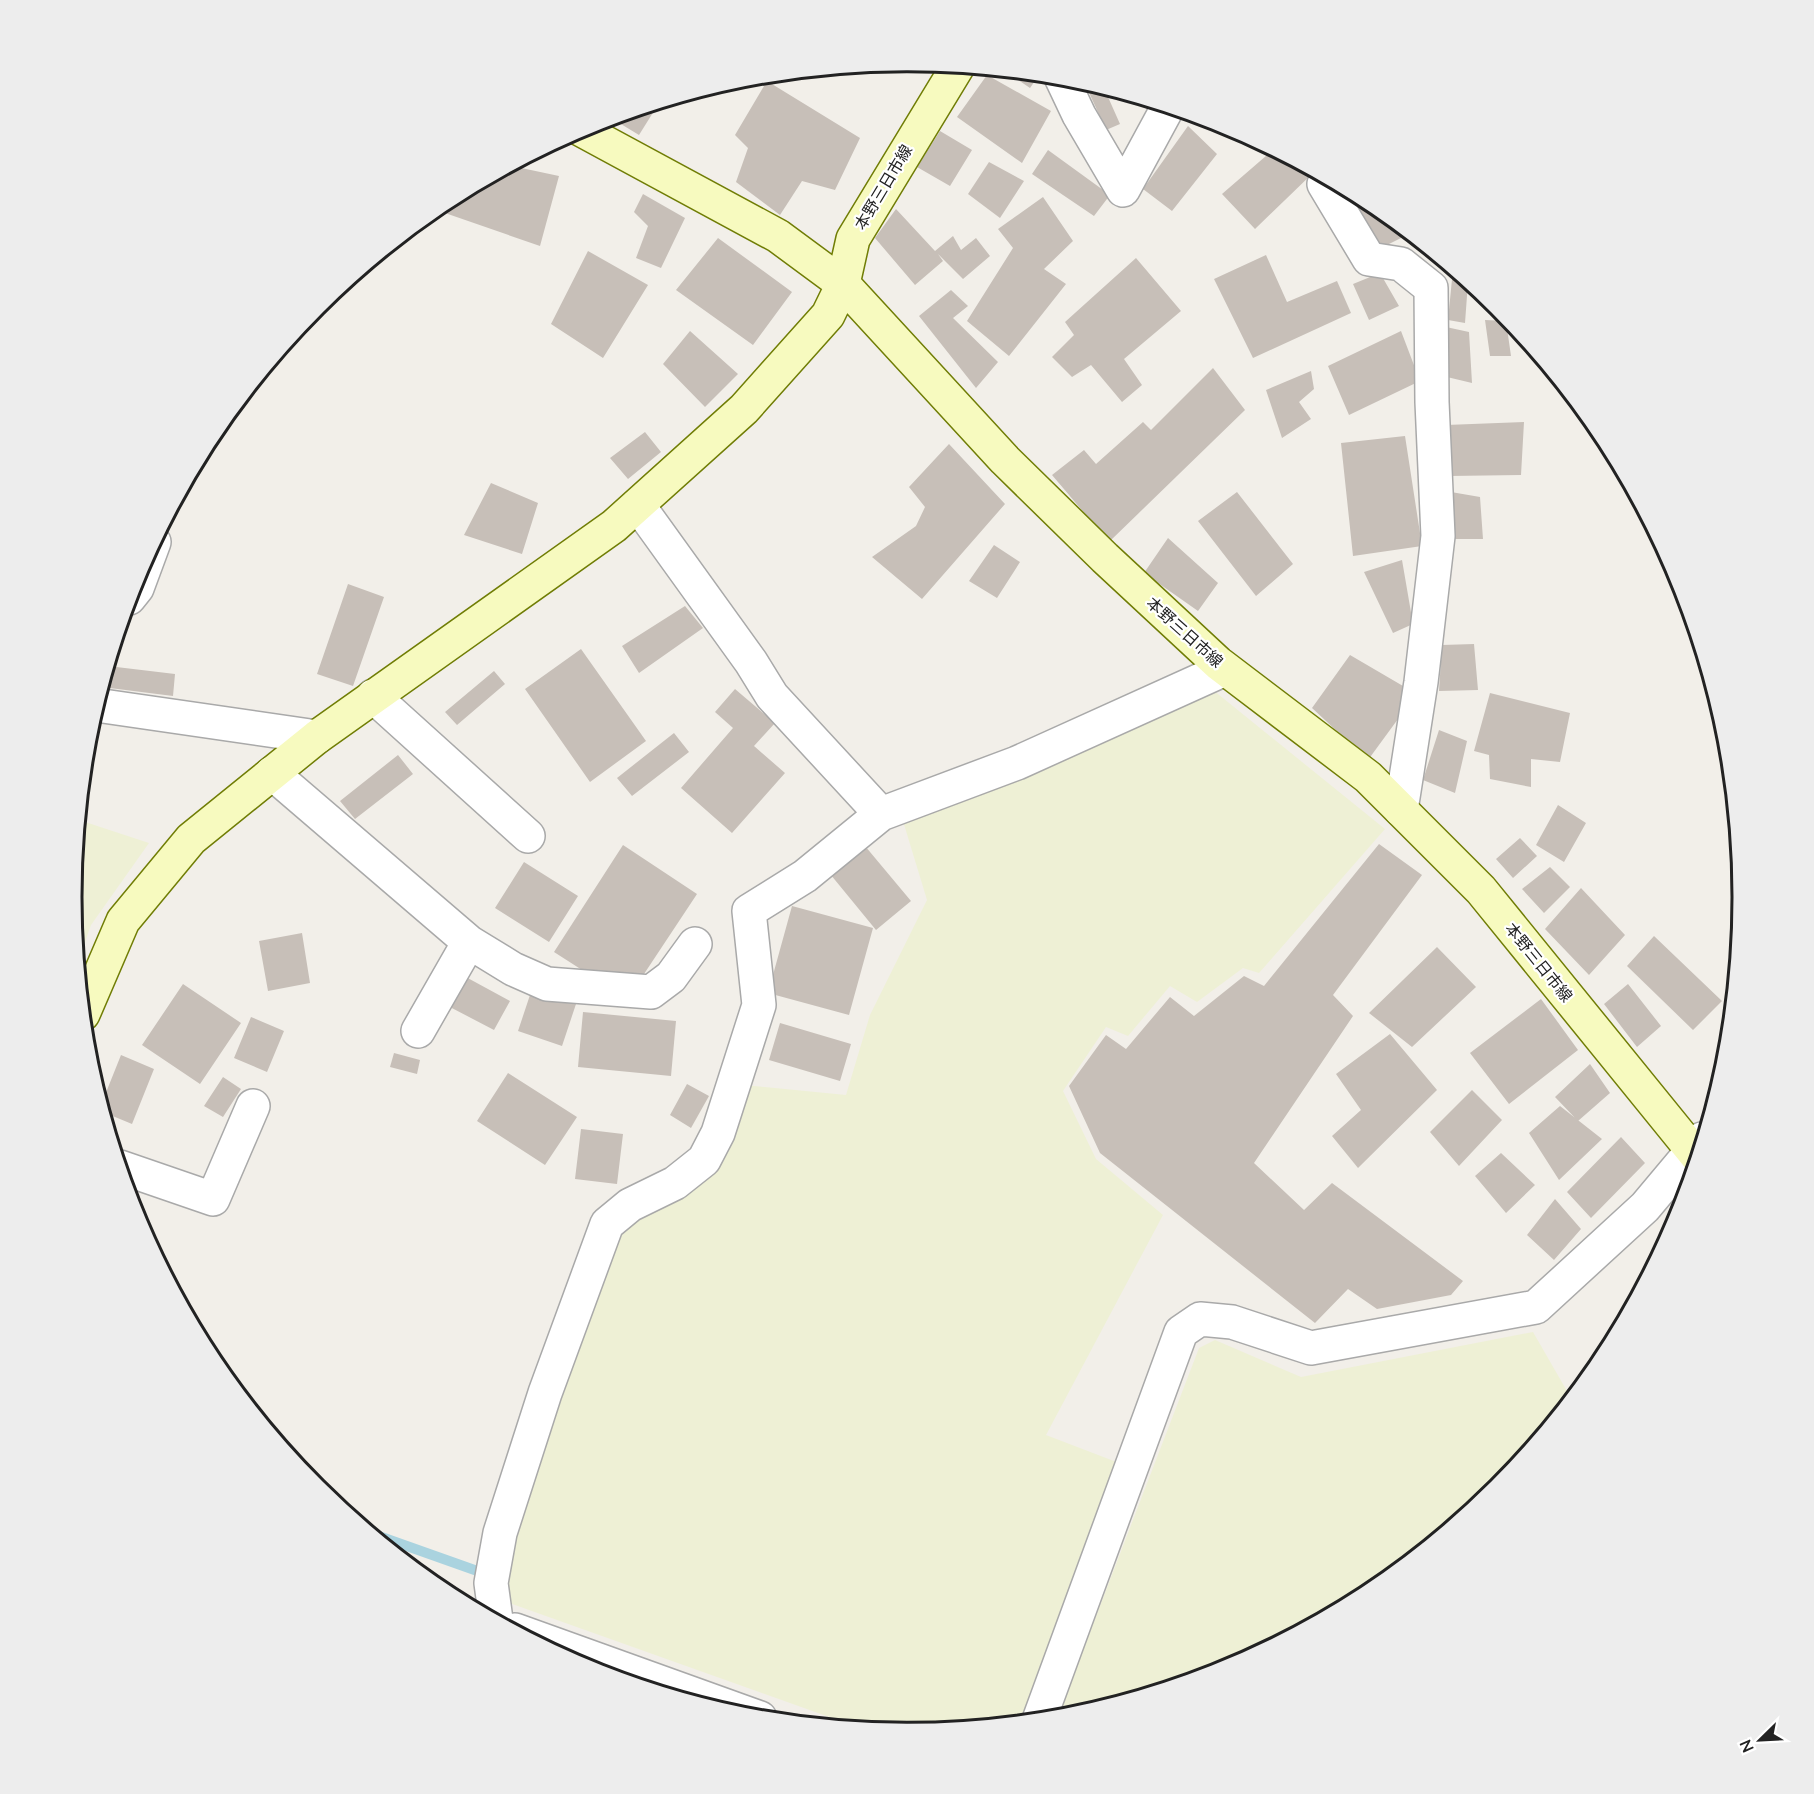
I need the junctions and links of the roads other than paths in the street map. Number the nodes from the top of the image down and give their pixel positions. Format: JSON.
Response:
{"nodes":[{"id":1,"x":953,"y":74,"type":"edge"},
{"id":2,"x":1066,"y":88,"type":"edge"},
{"id":3,"x":1164,"y":114,"type":"edge"},
{"id":4,"x":591,"y":135,"type":"edge"},
{"id":5,"x":1325,"y":186,"type":"edge"},
{"id":6,"x":843,"y":284,"type":"junction"},
{"id":7,"x":638,"y":505,"type":"junction"},
{"id":8,"x":1225,"y":669,"type":"junction"},
{"id":9,"x":373,"y":696,"type":"junction"},
{"id":10,"x":105,"y":706,"type":"edge"},
{"id":11,"x":317,"y":736,"type":"junction"},
{"id":12,"x":272,"y":773,"type":"junction"},
{"id":13,"x":1401,"y":810,"type":"junction"},
{"id":14,"x":881,"y":814,"type":"junction"},
{"id":15,"x":528,"y":836,"type":"dead end"},
{"id":16,"x":469,"y":942,"type":"junction"},
{"id":17,"x":695,"y":944,"type":"dead end"},
{"id":18,"x":89,"y":1001,"type":"edge"},
{"id":19,"x":418,"y":1031,"type":"dead end"},
{"id":20,"x":253,"y":1106,"type":"dead end"},
{"id":21,"x":1694,"y":1144,"type":"edge"},
{"id":22,"x":1689,"y":1159,"type":"edge"},
{"id":23,"x":129,"y":1170,"type":"edge"},
{"id":24,"x":495,"y":1611,"type":"edge"},
{"id":25,"x":575,"y":1652,"type":"edge"},
{"id":26,"x":692,"y":1694,"type":"edge"},
{"id":27,"x":1043,"y":1710,"type":"edge"}],
"edges":[{"from":1,"to":6,"type":"main road","name":"本野三日市線"},
{"from":2,"to":3,"type":"street"},
{"from":4,"to":6,"type":"main road"},
{"from":5,"to":13,"type":"street"},
{"from":6,"to":7,"type":"main road"},
{"from":6,"to":8,"type":"main road","name":"本野三日市線"},
{"from":7,"to":9,"type":"main road"},
{"from":7,"to":14,"type":"street"},
{"from":8,"to":13,"type":"main road","name":"本野三日市線"},
{"from":8,"to":14,"type":"street"},
{"from":9,"to":11,"type":"main road"},
{"from":9,"to":15,"type":"street"},
{"from":10,"to":11,"type":"street"},
{"from":11,"to":12,"type":"main road"},
{"from":12,"to":16,"type":"street"},
{"from":12,"to":18,"type":"main road"},
{"from":13,"to":21,"type":"main road","name":"本野三日市線"},
{"from":14,"to":24,"type":"street"},
{"from":16,"to":17,"type":"street"},
{"from":16,"to":19,"type":"street"},
{"from":20,"to":23,"type":"street"},
{"from":22,"to":27,"type":"street"},
{"from":25,"to":26,"type":"street"}]}
